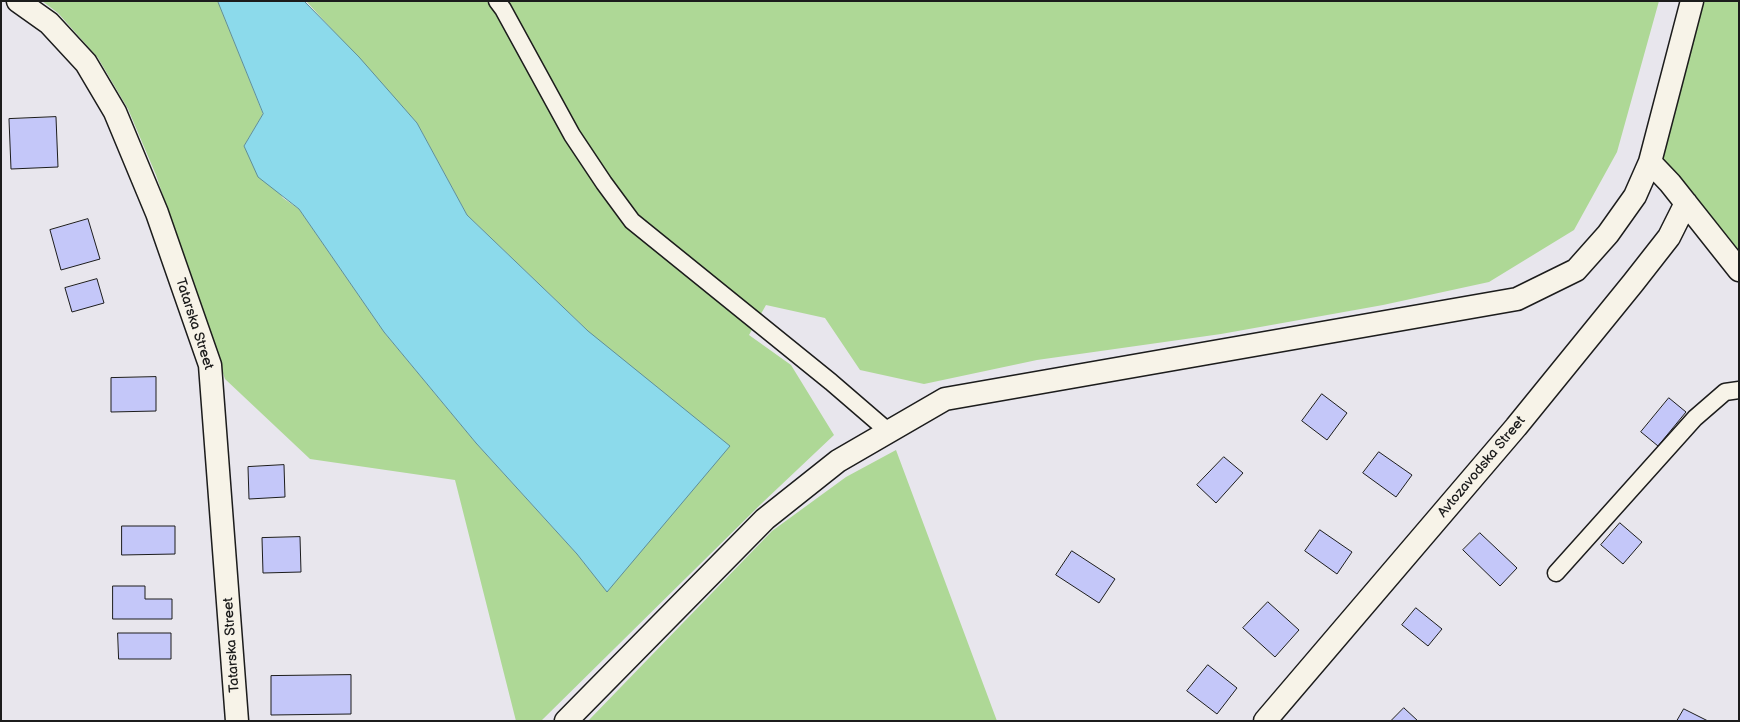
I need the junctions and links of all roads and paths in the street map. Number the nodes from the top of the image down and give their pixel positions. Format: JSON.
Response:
{"nodes":[{"id":1,"x":18,"y":1,"type":"edge"},
{"id":2,"x":497,"y":1,"type":"edge"},
{"id":3,"x":1692,"y":1,"type":"edge"},
{"id":4,"x":1650,"y":162,"type":"junction"},
{"id":5,"x":1686,"y":203,"type":"junction"},
{"id":6,"x":1739,"y":270,"type":"edge"},
{"id":7,"x":1739,"y":390,"type":"edge"},
{"id":8,"x":889,"y":432,"type":"junction"},
{"id":9,"x":1556,"y":573,"type":"dead end"},
{"id":10,"x":237,"y":721,"type":"edge"},
{"id":11,"x":566,"y":721,"type":"edge"},
{"id":12,"x":1265,"y":721,"type":"edge"}],
"edges":[{"from":1,"to":10,"type":"street","name":"Tatarska Street"},
{"from":2,"to":8,"type":"lane"},
{"from":3,"to":4,"type":"street"},
{"from":4,"to":5,"type":"street"},
{"from":4,"to":8,"type":"street"},
{"from":5,"to":6,"type":"street"},
{"from":5,"to":12,"type":"street","name":"Avtozavodska Street"},
{"from":7,"to":9,"type":"lane"},
{"from":8,"to":11,"type":"street"}]}
